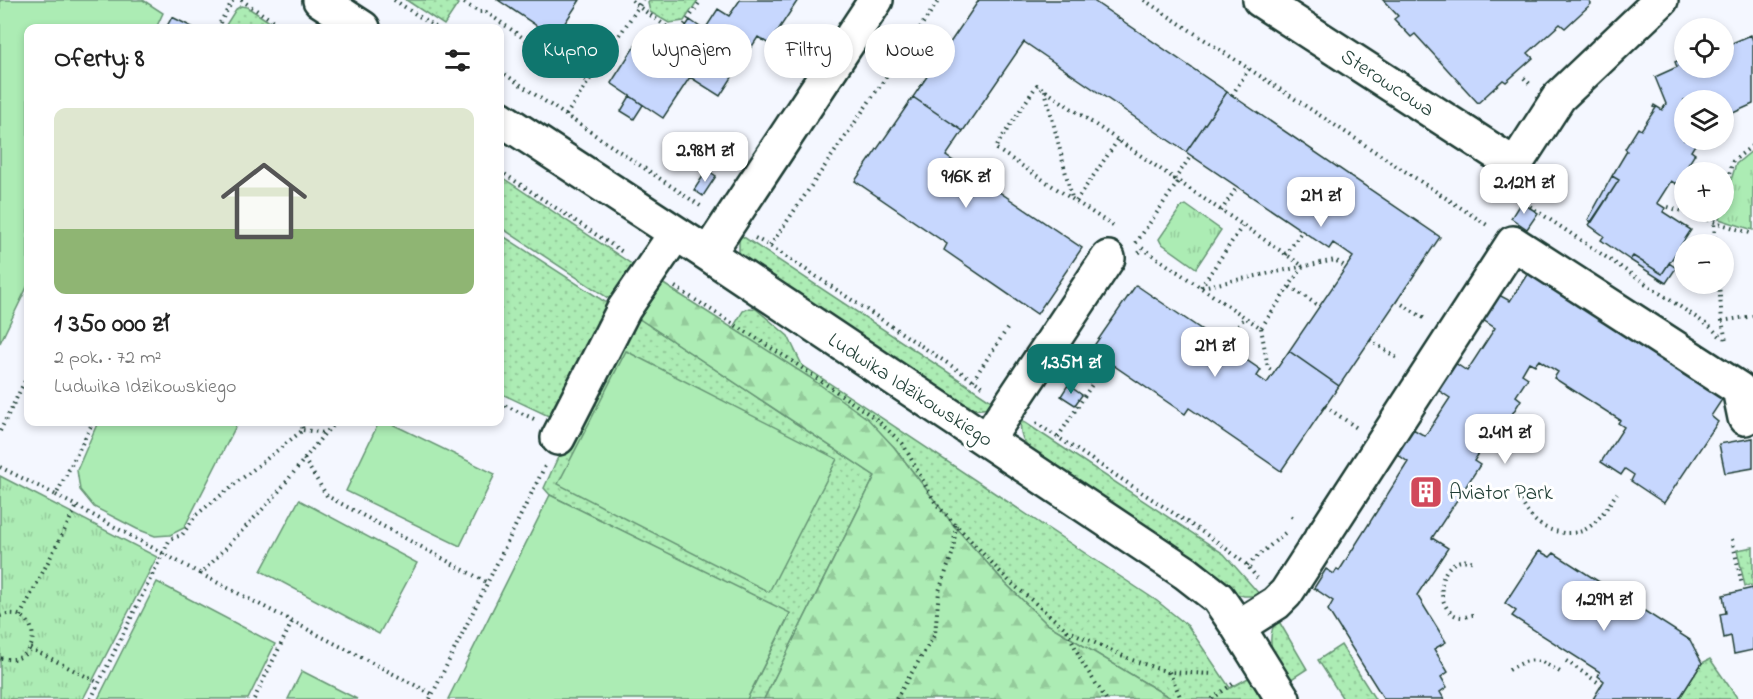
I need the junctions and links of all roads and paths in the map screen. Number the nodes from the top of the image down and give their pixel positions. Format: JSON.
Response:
{"nodes":[{"id":1,"x":233,"y":0,"type":"edge"},
{"id":2,"x":241,"y":0,"type":"edge"},
{"id":3,"x":320,"y":0,"type":"edge"},
{"id":4,"x":394,"y":0,"type":"edge"},
{"id":5,"x":459,"y":0,"type":"edge"},
{"id":6,"x":632,"y":0,"type":"edge"},
{"id":7,"x":643,"y":0,"type":"edge"},
{"id":8,"x":702,"y":0,"type":"edge"},
{"id":9,"x":876,"y":0,"type":"edge"},
{"id":10,"x":939,"y":0,"type":"edge"},
{"id":11,"x":1144,"y":0,"type":"edge"},
{"id":12,"x":1260,"y":0,"type":"edge"},
{"id":13,"x":1661,"y":0,"type":"edge"},
{"id":14,"x":639,"y":7,"type":"junction"},
{"id":15,"x":219,"y":24,"type":"edge"},
{"id":16,"x":278,"y":24,"type":"edge"},
{"id":17,"x":357,"y":24,"type":"edge"},
{"id":18,"x":431,"y":24,"type":"edge"},
{"id":19,"x":503,"y":24,"type":"edge"},
{"id":20,"x":663,"y":24,"type":"edge"},
{"id":21,"x":686,"y":24,"type":"edge"},
{"id":22,"x":504,"y":25,"type":"edge"},
{"id":23,"x":1249,"y":69,"type":"junction"},
{"id":24,"x":504,"y":74,"type":"edge"},
{"id":25,"x":588,"y":83,"type":"junction"},
{"id":26,"x":1045,"y":90,"type":"junction"},
{"id":27,"x":1232,"y":96,"type":"dead end"},
{"id":28,"x":566,"y":115,"type":"junction"},
{"id":29,"x":504,"y":121,"type":"edge"},
{"id":30,"x":1118,"y":140,"type":"junction"},
{"id":31,"x":1753,"y":145,"type":"edge"},
{"id":32,"x":1191,"y":156,"type":"dead end"},
{"id":33,"x":1733,"y":162,"type":"edge"},
{"id":34,"x":504,"y":174,"type":"edge"},
{"id":35,"x":1176,"y":181,"type":"junction"},
{"id":36,"x":1238,"y":187,"type":"dead end"},
{"id":37,"x":1515,"y":197,"type":"dead end"},
{"id":38,"x":1074,"y":200,"type":"junction"},
{"id":39,"x":1668,"y":207,"type":"dead end"},
{"id":40,"x":1674,"y":209,"type":"edge"},
{"id":41,"x":1221,"y":211,"type":"junction"},
{"id":42,"x":730,"y":219,"type":"junction"},
{"id":43,"x":1717,"y":222,"type":"edge"},
{"id":44,"x":1243,"y":225,"type":"junction"},
{"id":45,"x":1494,"y":229,"type":"dead end"},
{"id":46,"x":1302,"y":231,"type":"dead end"},
{"id":47,"x":676,"y":233,"type":"junction"},
{"id":48,"x":1753,"y":234,"type":"edge"},
{"id":49,"x":1125,"y":245,"type":"junction"},
{"id":50,"x":770,"y":246,"type":"junction"},
{"id":51,"x":1142,"y":248,"type":"junction"},
{"id":52,"x":708,"y":254,"type":"junction"},
{"id":53,"x":1286,"y":255,"type":"junction"},
{"id":54,"x":1303,"y":266,"type":"junction"},
{"id":55,"x":1346,"y":267,"type":"dead end"},
{"id":56,"x":650,"y":270,"type":"junction"},
{"id":57,"x":1290,"y":286,"type":"junction"},
{"id":58,"x":1201,"y":287,"type":"junction"},
{"id":59,"x":1720,"y":294,"type":"edge"},
{"id":60,"x":1397,"y":301,"type":"dead end"},
{"id":61,"x":1319,"y":306,"type":"dead end"},
{"id":62,"x":1753,"y":316,"type":"edge"},
{"id":63,"x":1245,"y":317,"type":"junction"},
{"id":64,"x":1722,"y":321,"type":"junction"},
{"id":65,"x":1430,"y":322,"type":"dead end"},
{"id":66,"x":1009,"y":326,"type":"dead end"},
{"id":67,"x":1261,"y":328,"type":"junction"},
{"id":68,"x":1370,"y":340,"type":"dead end"},
{"id":69,"x":1725,"y":340,"type":"junction"},
{"id":70,"x":1224,"y":345,"type":"dead end"},
{"id":71,"x":1732,"y":348,"type":"dead end"},
{"id":72,"x":1403,"y":362,"type":"dead end"},
{"id":73,"x":1275,"y":372,"type":"dead end"},
{"id":74,"x":973,"y":381,"type":"junction"},
{"id":75,"x":24,"y":383,"type":"edge"},
{"id":76,"x":1094,"y":383,"type":"dead end"},
{"id":77,"x":504,"y":405,"type":"edge"},
{"id":78,"x":1009,"y":405,"type":"junction"},
{"id":79,"x":1325,"y":406,"type":"dead end"},
{"id":80,"x":1745,"y":418,"type":"dead end"},
{"id":81,"x":1364,"y":419,"type":"dead end"},
{"id":82,"x":91,"y":426,"type":"edge"},
{"id":83,"x":302,"y":426,"type":"edge"},
{"id":84,"x":333,"y":426,"type":"edge"},
{"id":85,"x":303,"y":430,"type":"junction"},
{"id":86,"x":0,"y":431,"type":"edge"},
{"id":87,"x":325,"y":433,"type":"junction"},
{"id":88,"x":1058,"y":437,"type":"junction"},
{"id":89,"x":558,"y":438,"type":"junction"},
{"id":90,"x":987,"y":440,"type":"junction"},
{"id":91,"x":304,"y":459,"type":"junction"},
{"id":92,"x":0,"y":467,"type":"edge"},
{"id":93,"x":1617,"y":493,"type":"dead end"},
{"id":94,"x":56,"y":495,"type":"junction"},
{"id":95,"x":1521,"y":501,"type":"dead end"},
{"id":96,"x":77,"y":506,"type":"junction"},
{"id":97,"x":1302,"y":510,"type":"dead end"},
{"id":98,"x":1291,"y":516,"type":"dead end"},
{"id":99,"x":1296,"y":519,"type":"junction"},
{"id":100,"x":956,"y":524,"type":"junction"},
{"id":101,"x":1293,"y":524,"type":"dead end"},
{"id":102,"x":1290,"y":530,"type":"dead end"},
{"id":103,"x":1732,"y":539,"type":"dead end"},
{"id":104,"x":163,"y":553,"type":"junction"},
{"id":105,"x":1475,"y":562,"type":"dead end"},
{"id":106,"x":1246,"y":565,"type":"junction"},
{"id":107,"x":201,"y":574,"type":"junction"},
{"id":108,"x":488,"y":583,"type":"junction"},
{"id":109,"x":1742,"y":585,"type":"dead end"},
{"id":110,"x":1276,"y":603,"type":"junction"},
{"id":111,"x":1473,"y":615,"type":"dead end"},
{"id":112,"x":0,"y":616,"type":"edge"},
{"id":113,"x":20,"y":616,"type":"junction"},
{"id":114,"x":292,"y":622,"type":"junction"},
{"id":115,"x":1238,"y":627,"type":"junction"},
{"id":116,"x":1067,"y":630,"type":"junction"},
{"id":117,"x":30,"y":648,"type":"junction"},
{"id":118,"x":0,"y":658,"type":"edge"},
{"id":119,"x":1566,"y":661,"type":"dead end"},
{"id":120,"x":1509,"y":670,"type":"dead end"},
{"id":121,"x":1168,"y":672,"type":"junction"},
{"id":122,"x":1560,"y":672,"type":"dead end"},
{"id":123,"x":1214,"y":674,"type":"dead end"},
{"id":124,"x":99,"y":683,"type":"junction"},
{"id":125,"x":1602,"y":685,"type":"dead end"},
{"id":126,"x":431,"y":697,"type":"edge"},
{"id":127,"x":91,"y":699,"type":"edge"},
{"id":128,"x":254,"y":699,"type":"edge"},
{"id":129,"x":896,"y":699,"type":"edge"},
{"id":130,"x":1106,"y":699,"type":"edge"},
{"id":131,"x":1181,"y":699,"type":"edge"},
{"id":132,"x":1284,"y":699,"type":"edge"}],
"edges":[{"from":1,"to":15,"type":"path"},
{"from":2,"to":16,"type":"path"},
{"from":3,"to":17,"type":"street"},
{"from":4,"to":18,"type":"path"},
{"from":5,"to":19,"type":"path"},
{"from":6,"to":14,"type":"path"},
{"from":7,"to":14,"type":"path"},
{"from":8,"to":21,"type":"path"},
{"from":9,"to":42,"type":"street"},
{"from":10,"to":50,"type":"path"},
{"from":11,"to":23,"type":"path"},
{"from":12,"to":13,"type":"street","name":"Sterowcowa"},
{"from":14,"to":20,"type":"path"},
{"from":14,"to":25,"type":"path"},
{"from":22,"to":25,"type":"path"},
{"from":23,"to":27,"type":"path"},
{"from":23,"to":45,"type":"path"},
{"from":24,"to":28,"type":"path"},
{"from":25,"to":28,"type":"path"},
{"from":26,"to":30,"type":"path"},
{"from":26,"to":38,"type":"path"},
{"from":26,"to":38,"type":"path"},
{"from":28,"to":42,"type":"path"},
{"from":29,"to":47,"type":"street","name":"Ludwika Idzikowskiego"},
{"from":30,"to":35,"type":"path"},
{"from":30,"to":38,"type":"path"},
{"from":31,"to":33,"type":"path"},
{"from":32,"to":35,"type":"path"},
{"from":34,"to":56,"type":"path"},
{"from":35,"to":41,"type":"path"},
{"from":35,"to":49,"type":"path"},
{"from":36,"to":41,"type":"path"},
{"from":37,"to":69,"type":"path"},
{"from":38,"to":49,"type":"path"},
{"from":39,"to":40,"type":"path"},
{"from":41,"to":44,"type":"path"},
{"from":42,"to":50,"type":"path"},
{"from":42,"to":52,"type":"street"},
{"from":43,"to":48,"type":"path"},
{"from":44,"to":53,"type":"path"},
{"from":44,"to":58,"type":"path"},
{"from":46,"to":53,"type":"path"},
{"from":47,"to":52,"type":"street","name":"Ludwika Idzikowskiego"},
{"from":47,"to":56,"type":"street"},
{"from":49,"to":51,"type":"path"},
{"from":49,"to":51,"type":"path"},
{"from":49,"to":78,"type":"street"},
{"from":50,"to":74,"type":"path"},
{"from":51,"to":58,"type":"path"},
{"from":52,"to":90,"type":"street","name":"Ludwika Idzikowskiego"},
{"from":53,"to":54,"type":"path"},
{"from":54,"to":55,"type":"path"},
{"from":54,"to":57,"type":"path"},
{"from":54,"to":58,"type":"path"},
{"from":56,"to":89,"type":"street"},
{"from":56,"to":100,"type":"path"},
{"from":57,"to":61,"type":"path"},
{"from":57,"to":67,"type":"path"},
{"from":58,"to":63,"type":"path"},
{"from":59,"to":64,"type":"path"},
{"from":60,"to":65,"type":"path"},
{"from":62,"to":64,"type":"path"},
{"from":63,"to":67,"type":"path"},
{"from":63,"to":70,"type":"path"},
{"from":64,"to":69,"type":"path"},
{"from":66,"to":74,"type":"path"},
{"from":67,"to":73,"type":"path"},
{"from":68,"to":72,"type":"path"},
{"from":69,"to":71,"type":"path"},
{"from":74,"to":78,"type":"path"},
{"from":75,"to":86,"type":"path"},
{"from":76,"to":88,"type":"path"},
{"from":77,"to":89,"type":"path"},
{"from":78,"to":88,"type":"path"},
{"from":78,"to":90,"type":"street"},
{"from":79,"to":81,"type":"path"},
{"from":80,"to":110,"type":"street"},
{"from":82,"to":94,"type":"path"},
{"from":83,"to":85,"type":"path"},
{"from":84,"to":87,"type":"path"},
{"from":85,"to":87,"type":"path"},
{"from":85,"to":104,"type":"path"},
{"from":87,"to":91,"type":"path"},
{"from":88,"to":106,"type":"path"},
{"from":89,"to":108,"type":"path"},
{"from":90,"to":115,"type":"street","name":"Ludwika Idzikowskiego"},
{"from":91,"to":107,"type":"path"},
{"from":91,"to":108,"type":"path"},
{"from":92,"to":94,"type":"path"},
{"from":93,"to":95,"type":"path"},
{"from":94,"to":96,"type":"path"},
{"from":96,"to":104,"type":"path"},
{"from":96,"to":113,"type":"path"},
{"from":97,"to":99,"type":"path"},
{"from":98,"to":99,"type":"path"},
{"from":99,"to":101,"type":"path"},
{"from":100,"to":116,"type":"path"},
{"from":100,"to":129,"type":"path"},
{"from":102,"to":106,"type":"path"},
{"from":103,"to":109,"type":"path"},
{"from":104,"to":107,"type":"path"},
{"from":104,"to":124,"type":"path"},
{"from":105,"to":111,"type":"path"},
{"from":106,"to":110,"type":"path"},
{"from":107,"to":114,"type":"path"},
{"from":108,"to":126,"type":"path"},
{"from":110,"to":115,"type":"street"},
{"from":112,"to":113,"type":"path"},
{"from":113,"to":117,"type":"path"},
{"from":114,"to":126,"type":"path"},
{"from":114,"to":128,"type":"path"},
{"from":115,"to":132,"type":"street","name":"Ludwika Idzikowskiego"},
{"from":116,"to":121,"type":"path"},
{"from":116,"to":130,"type":"path"},
{"from":117,"to":118,"type":"path"},
{"from":117,"to":124,"type":"path"},
{"from":119,"to":125,"type":"path"},
{"from":120,"to":122,"type":"path"},
{"from":121,"to":123,"type":"path"},
{"from":121,"to":131,"type":"path"},
{"from":124,"to":127,"type":"path"}]}
